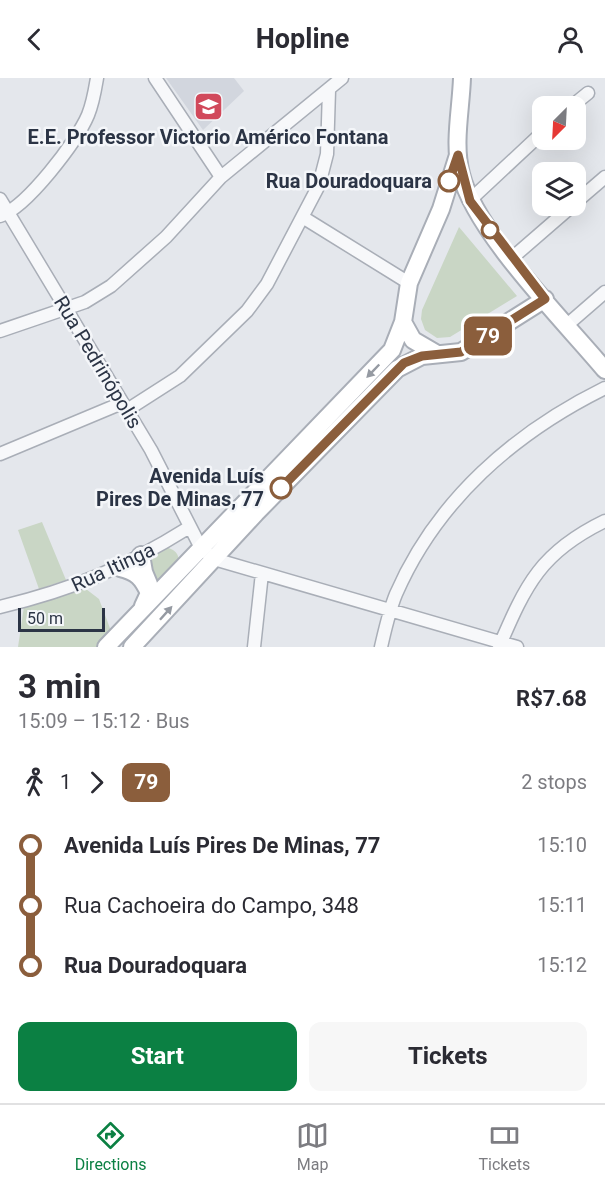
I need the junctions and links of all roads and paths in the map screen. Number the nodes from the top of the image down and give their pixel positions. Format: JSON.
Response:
{"nodes":[{"id":1,"x":97,"y":78,"type":"edge"},
{"id":2,"x":155,"y":78,"type":"edge"},
{"id":3,"x":342,"y":78,"type":"edge"},
{"id":4,"x":462,"y":78,"type":"edge"},
{"id":5,"x":329,"y":90,"type":"junction"},
{"id":6,"x":588,"y":93,"type":"dead end"},
{"id":7,"x":584,"y":96,"type":"edge"},
{"id":8,"x":532,"y":142,"type":"edge"},
{"id":9,"x":458,"y":155,"type":"junction"},
{"id":10,"x":221,"y":177,"type":"junction"},
{"id":11,"x":605,"y":177,"type":"edge"},
{"id":12,"x":586,"y":193,"type":"edge"},
{"id":13,"x":0,"y":199,"type":"edge"},
{"id":14,"x":470,"y":201,"type":"junction"},
{"id":15,"x":441,"y":209,"type":"junction"},
{"id":16,"x":4,"y":215,"type":"edge"},
{"id":17,"x":560,"y":216,"type":"edge"},
{"id":18,"x":304,"y":218,"type":"junction"},
{"id":19,"x":512,"y":258,"type":"junction"},
{"id":20,"x":409,"y":283,"type":"junction"},
{"id":21,"x":605,"y":292,"type":"edge"},
{"id":22,"x":545,"y":299,"type":"junction"},
{"id":23,"x":65,"y":309,"type":"junction"},
{"id":24,"x":403,"y":322,"type":"junction"},
{"id":25,"x":567,"y":325,"type":"junction"},
{"id":26,"x":0,"y":331,"type":"edge"},
{"id":27,"x":437,"y":354,"type":"junction"},
{"id":28,"x":605,"y":370,"type":"edge"},
{"id":29,"x":605,"y":388,"type":"edge"},
{"id":30,"x":125,"y":407,"type":"junction"},
{"id":31,"x":0,"y":454,"type":"edge"},
{"id":32,"x":605,"y":520,"type":"edge"},
{"id":33,"x":189,"y":528,"type":"junction"},
{"id":34,"x":217,"y":547,"type":"junction"},
{"id":35,"x":201,"y":548,"type":"junction"},
{"id":36,"x":141,"y":555,"type":"junction"},
{"id":37,"x":120,"y":567,"type":"junction"},
{"id":38,"x":262,"y":573,"type":"junction"},
{"id":39,"x":160,"y":591,"type":"junction"},
{"id":40,"x":0,"y":607,"type":"edge"},
{"id":41,"x":141,"y":610,"type":"junction"},
{"id":42,"x":391,"y":611,"type":"junction"},
{"id":43,"x":500,"y":645,"type":"edge"},
{"id":44,"x":106,"y":647,"type":"edge"},
{"id":45,"x":132,"y":647,"type":"edge"},
{"id":46,"x":254,"y":647,"type":"edge"},
{"id":47,"x":381,"y":647,"type":"edge"},
{"id":48,"x":517,"y":647,"type":"edge"}],
"edges":[{"from":1,"to":16,"type":"street"},
{"from":2,"to":10,"type":"street"},
{"from":3,"to":5,"type":"street"},
{"from":4,"to":9,"type":"main road"},
{"from":5,"to":10,"type":"street"},
{"from":5,"to":18,"type":"street"},
{"from":6,"to":7,"type":"street"},
{"from":8,"to":14,"type":"street"},
{"from":9,"to":14,"type":"main road"},
{"from":9,"to":15,"type":"main road"},
{"from":10,"to":23,"type":"street"},
{"from":11,"to":12,"type":"street"},
{"from":13,"to":16,"type":"street","name":"Rua Pedrinópolis"},
{"from":14,"to":15,"type":"main road"},
{"from":14,"to":19,"type":"main road"},
{"from":15,"to":20,"type":"main road"},
{"from":16,"to":23,"type":"street","name":"Rua Pedrinópolis"},
{"from":17,"to":19,"type":"street"},
{"from":18,"to":20,"type":"street"},
{"from":18,"to":30,"type":"street"},
{"from":19,"to":22,"type":"main road"},
{"from":20,"to":24,"type":"main road"},
{"from":21,"to":25,"type":"street"},
{"from":22,"to":25,"type":"main road"},
{"from":22,"to":27,"type":"main road"},
{"from":23,"to":26,"type":"street"},
{"from":23,"to":30,"type":"street","name":"Rua Pedrinópolis"},
{"from":24,"to":27,"type":"main road"},
{"from":24,"to":34,"type":"main road","one_way":true},
{"from":25,"to":28,"type":"main road"},
{"from":27,"to":34,"type":"main road"},
{"from":29,"to":42,"type":"street"},
{"from":30,"to":31,"type":"street"},
{"from":30,"to":33,"type":"street","name":"Rua Pedrinópolis"},
{"from":32,"to":43,"type":"street"},
{"from":33,"to":34,"type":"street"},
{"from":33,"to":35,"type":"street","name":"Rua Pedrinópolis"},
{"from":33,"to":36,"type":"street","name":"Rua Itinga"},
{"from":34,"to":35,"type":"main road"},
{"from":34,"to":38,"type":"street"},
{"from":45,"to":34,"type":"main road","one_way":true},
{"from":35,"to":39,"type":"main road"},
{"from":36,"to":37,"type":"street","name":"Rua Itinga"},
{"from":36,"to":39,"type":"main road"},
{"from":37,"to":40,"type":"street","name":"Rua Itinga"},
{"from":37,"to":41,"type":"main road"},
{"from":38,"to":42,"type":"street"},
{"from":38,"to":46,"type":"street"},
{"from":39,"to":41,"type":"main road"},
{"from":41,"to":44,"type":"main road"},
{"from":42,"to":43,"type":"street"},
{"from":42,"to":47,"type":"street"},
{"from":43,"to":48,"type":"street"}]}
